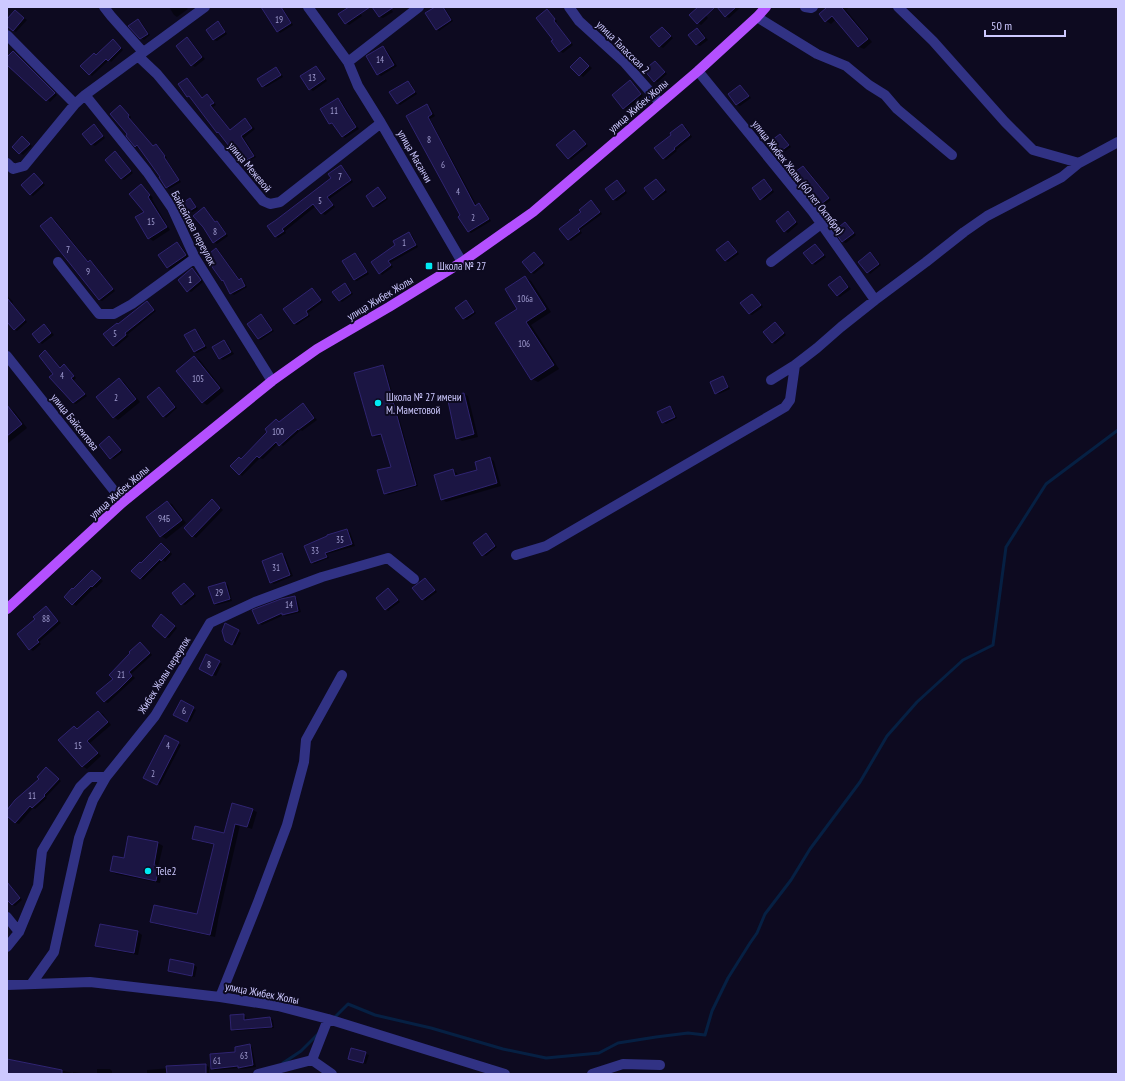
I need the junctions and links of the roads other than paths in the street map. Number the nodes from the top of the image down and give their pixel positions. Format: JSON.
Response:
{"nodes":[{"id":1,"x":104,"y":7,"type":"edge"},
{"id":2,"x":205,"y":7,"type":"edge"},
{"id":3,"x":308,"y":7,"type":"edge"},
{"id":4,"x":570,"y":7,"type":"edge"},
{"id":5,"x":766,"y":7,"type":"edge"},
{"id":6,"x":805,"y":7,"type":"edge"},
{"id":7,"x":813,"y":7,"type":"edge"},
{"id":8,"x":898,"y":7,"type":"edge"},
{"id":9,"x":416,"y":8,"type":"edge"},
{"id":10,"x":757,"y":17,"type":"junction"},
{"id":11,"x":7,"y":36,"type":"edge"},
{"id":12,"x":140,"y":54,"type":"junction"},
{"id":13,"x":348,"y":62,"type":"junction"},
{"id":14,"x":698,"y":71,"type":"junction"},
{"id":15,"x":85,"y":95,"type":"junction"},
{"id":16,"x":660,"y":103,"type":"junction"},
{"id":17,"x":75,"y":104,"type":"junction"},
{"id":18,"x":381,"y":123,"type":"junction"},
{"id":19,"x":1118,"y":142,"type":"edge"},
{"id":20,"x":952,"y":155,"type":"dead end"},
{"id":21,"x":7,"y":163,"type":"edge"},
{"id":22,"x":1079,"y":163,"type":"junction"},
{"id":23,"x":821,"y":224,"type":"junction"},
{"id":24,"x":195,"y":258,"type":"junction"},
{"id":25,"x":58,"y":262,"type":"dead end"},
{"id":26,"x":462,"y":262,"type":"junction"},
{"id":27,"x":771,"y":262,"type":"dead end"},
{"id":28,"x":875,"y":300,"type":"junction"},
{"id":29,"x":7,"y":356,"type":"edge"},
{"id":30,"x":795,"y":365,"type":"junction"},
{"id":31,"x":771,"y":380,"type":"dead end"},
{"id":32,"x":272,"y":381,"type":"junction"},
{"id":33,"x":123,"y":502,"type":"junction"},
{"id":34,"x":516,"y":555,"type":"dead end"},
{"id":35,"x":414,"y":579,"type":"dead end"},
{"id":36,"x":7,"y":609,"type":"edge"},
{"id":37,"x":342,"y":675,"type":"dead end"},
{"id":38,"x":106,"y":777,"type":"junction"},
{"id":39,"x":7,"y":917,"type":"edge"},
{"id":40,"x":19,"y":932,"type":"junction"},
{"id":41,"x":7,"y":947,"type":"edge"},
{"id":42,"x":32,"y":984,"type":"junction"},
{"id":43,"x":7,"y":985,"type":"edge"},
{"id":44,"x":220,"y":996,"type":"junction"},
{"id":45,"x":328,"y":1019,"type":"junction"},
{"id":46,"x":312,"y":1060,"type":"junction"},
{"id":47,"x":660,"y":1065,"type":"dead end"},
{"id":48,"x":498,"y":1073,"type":"edge"},
{"id":49,"x":258,"y":1074,"type":"edge"},
{"id":50,"x":332,"y":1074,"type":"edge"},
{"id":51,"x":592,"y":1074,"type":"edge"}],
"edges":[{"from":1,"to":12,"type":"street"},
{"from":2,"to":12,"type":"street"},
{"from":3,"to":13,"type":"street","name":"улица Масанчи"},
{"from":4,"to":16,"type":"street","name":"улица Таласская 2"},
{"from":5,"to":10,"type":"main road","name":"улица Жибек Жолы"},
{"from":6,"to":7,"type":"street"},
{"from":8,"to":22,"type":"street"},
{"from":9,"to":13,"type":"street"},
{"from":10,"to":14,"type":"main road","name":"улица Жибек Жолы"},
{"from":10,"to":20,"type":"street"},
{"from":11,"to":17,"type":"street"},
{"from":12,"to":15,"type":"street"},
{"from":12,"to":18,"type":"street","name":"улица Межевой"},
{"from":13,"to":18,"type":"street","name":"улица Масанчи"},
{"from":14,"to":16,"type":"main road","name":"улица Жибек Жолы"},
{"from":14,"to":23,"type":"street","name":"улица Жибек Жолы (60 лет Октября)"},
{"from":15,"to":17,"type":"street"},
{"from":15,"to":24,"type":"street","name":"Байсейтова переулок"},
{"from":16,"to":26,"type":"main road","name":"улица Жибек Жолы"},
{"from":17,"to":21,"type":"street"},
{"from":18,"to":26,"type":"street","name":"улица Масанчи"},
{"from":19,"to":22,"type":"street"},
{"from":22,"to":28,"type":"street"},
{"from":23,"to":27,"type":"street"},
{"from":23,"to":28,"type":"street","name":"улица Жибек Жолы (60 лет Октября)"},
{"from":24,"to":25,"type":"street"},
{"from":24,"to":32,"type":"street","name":"Байсейтова переулок"},
{"from":26,"to":32,"type":"main road","name":"улица Жибек Жолы"},
{"from":28,"to":30,"type":"street"},
{"from":29,"to":33,"type":"street","name":"улица Байсеитова"},
{"from":30,"to":31,"type":"street"},
{"from":30,"to":34,"type":"street"},
{"from":32,"to":33,"type":"main road","name":"улица Жибек Жолы"},
{"from":33,"to":36,"type":"main road","name":"улица Жибек Жолы"},
{"from":35,"to":38,"type":"street","name":"Жибек Жолы переулок"},
{"from":37,"to":44,"type":"street"},
{"from":38,"to":40,"type":"street"},
{"from":38,"to":42,"type":"street","name":"Жибек Жолы переулок"},
{"from":39,"to":40,"type":"street"},
{"from":40,"to":41,"type":"street"},
{"from":42,"to":43,"type":"street","name":"улица Жибек Жолы"},
{"from":42,"to":44,"type":"street","name":"улица Жибек Жолы"},
{"from":44,"to":45,"type":"street","name":"улица Жибек Жолы"},
{"from":45,"to":46,"type":"street"},
{"from":45,"to":48,"type":"street","name":"улица Жибек Жолы"},
{"from":46,"to":49,"type":"street"},
{"from":46,"to":50,"type":"street"},
{"from":47,"to":51,"type":"street"}]}
